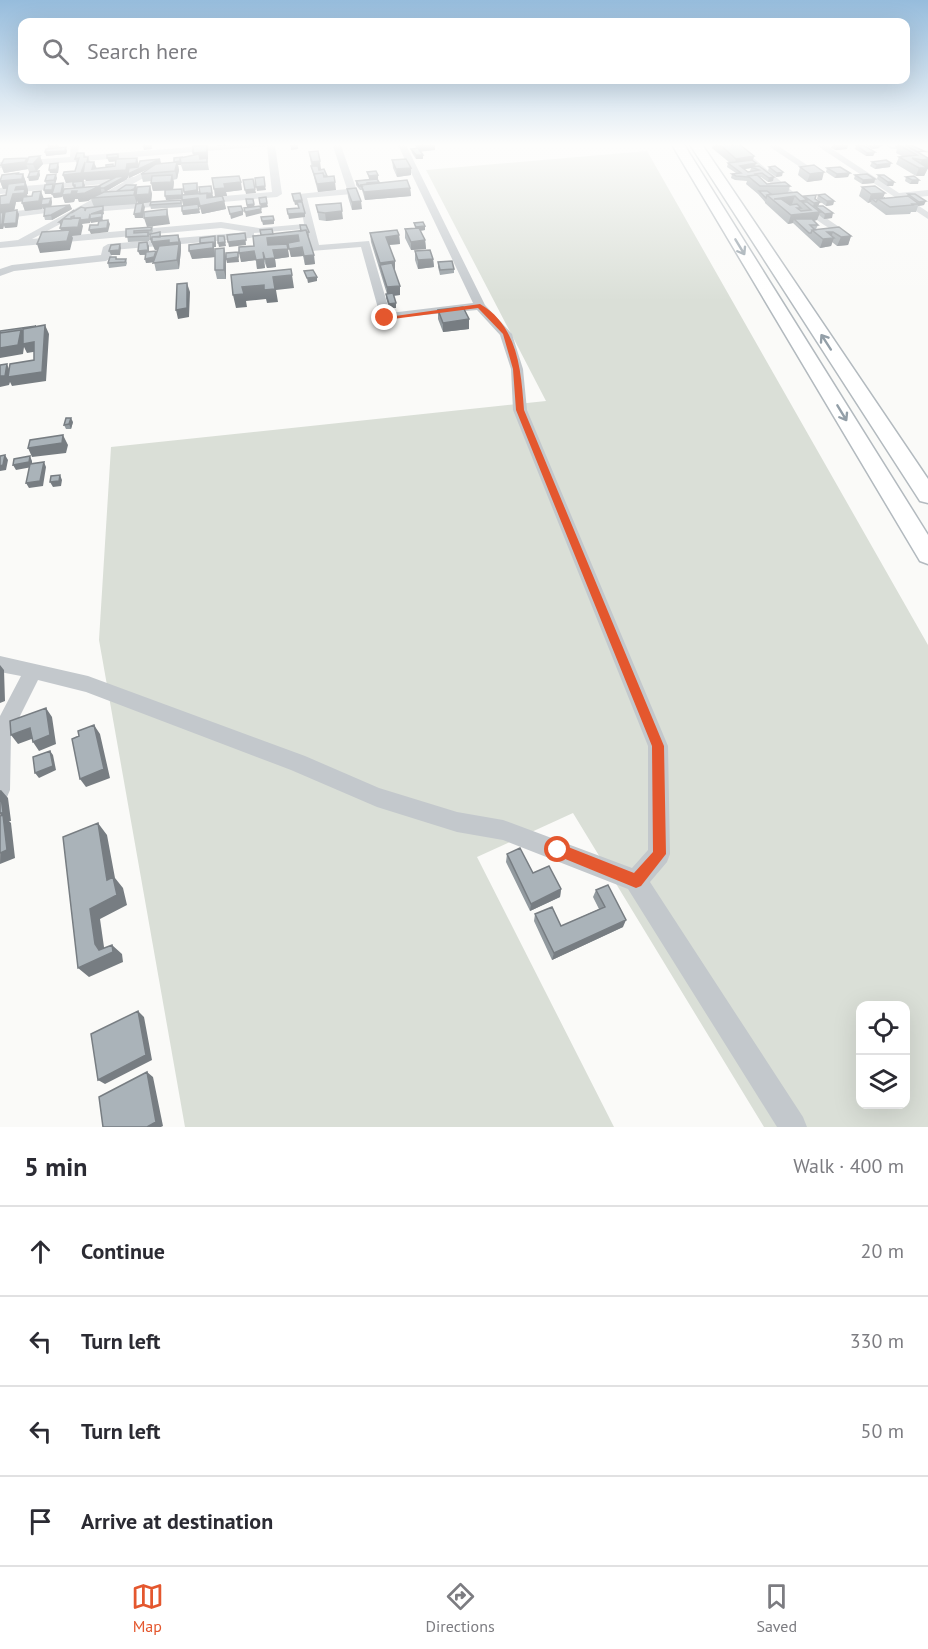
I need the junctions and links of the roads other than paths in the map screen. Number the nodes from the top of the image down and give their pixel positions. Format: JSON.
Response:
{"nodes":[{"id":1,"x":289,"y":195,"type":"edge"},
{"id":2,"x":105,"y":196,"type":"edge"},
{"id":3,"x":280,"y":196,"type":"edge"},
{"id":4,"x":426,"y":196,"type":"edge"},
{"id":5,"x":709,"y":196,"type":"edge"},
{"id":6,"x":731,"y":196,"type":"edge"},
{"id":7,"x":792,"y":196,"type":"edge"},
{"id":8,"x":897,"y":196,"type":"joint"},
{"id":9,"x":903,"y":196,"type":"edge"},
{"id":10,"x":82,"y":208,"type":"junction"},
{"id":11,"x":0,"y":216,"type":"edge"},
{"id":12,"x":928,"y":216,"type":"edge"},
{"id":13,"x":309,"y":226,"type":"junction"},
{"id":14,"x":923,"y":226,"type":"dead end"},
{"id":15,"x":259,"y":231,"type":"junction"},
{"id":16,"x":838,"y":231,"type":"edge"},
{"id":17,"x":16,"y":243,"type":"junction"},
{"id":18,"x":0,"y":245,"type":"edge"},
{"id":19,"x":0,"y":255,"type":"edge"},
{"id":20,"x":0,"y":273,"type":"edge"},
{"id":21,"x":480,"y":306,"type":"junction"},
{"id":22,"x":928,"y":496,"type":"edge"},
{"id":23,"x":928,"y":555,"type":"edge"},
{"id":24,"x":0,"y":664,"type":"edge"},
{"id":25,"x":33,"y":672,"type":"junction"},
{"id":26,"x":0,"y":790,"type":"edge"},
{"id":27,"x":636,"y":881,"type":"junction"},
{"id":28,"x":793,"y":1127,"type":"edge"}],
"edges":[{"from":1,"to":13,"type":"street"},
{"from":2,"to":10,"type":"street"},
{"from":3,"to":10,"type":"street"},
{"from":4,"to":21,"type":"street"},
{"from":5,"to":23,"type":"main road","one_way":true},
{"from":22,"to":6,"type":"main road","one_way":true},
{"from":7,"to":16,"type":"street"},
{"from":8,"to":9,"type":"street"},
{"from":8,"to":12,"type":"street"},
{"from":10,"to":11,"type":"street"},
{"from":10,"to":17,"type":"street"},
{"from":12,"to":14,"type":"street"},
{"from":13,"to":15,"type":"street"},
{"from":13,"to":21,"type":"street"},
{"from":15,"to":17,"type":"street"},
{"from":15,"to":20,"type":"street"},
{"from":17,"to":18,"type":"street"},
{"from":17,"to":19,"type":"street"},
{"from":21,"to":27,"type":"street"},
{"from":24,"to":25,"type":"street"},
{"from":25,"to":26,"type":"street"},
{"from":25,"to":27,"type":"street"},
{"from":27,"to":28,"type":"street"}]}
